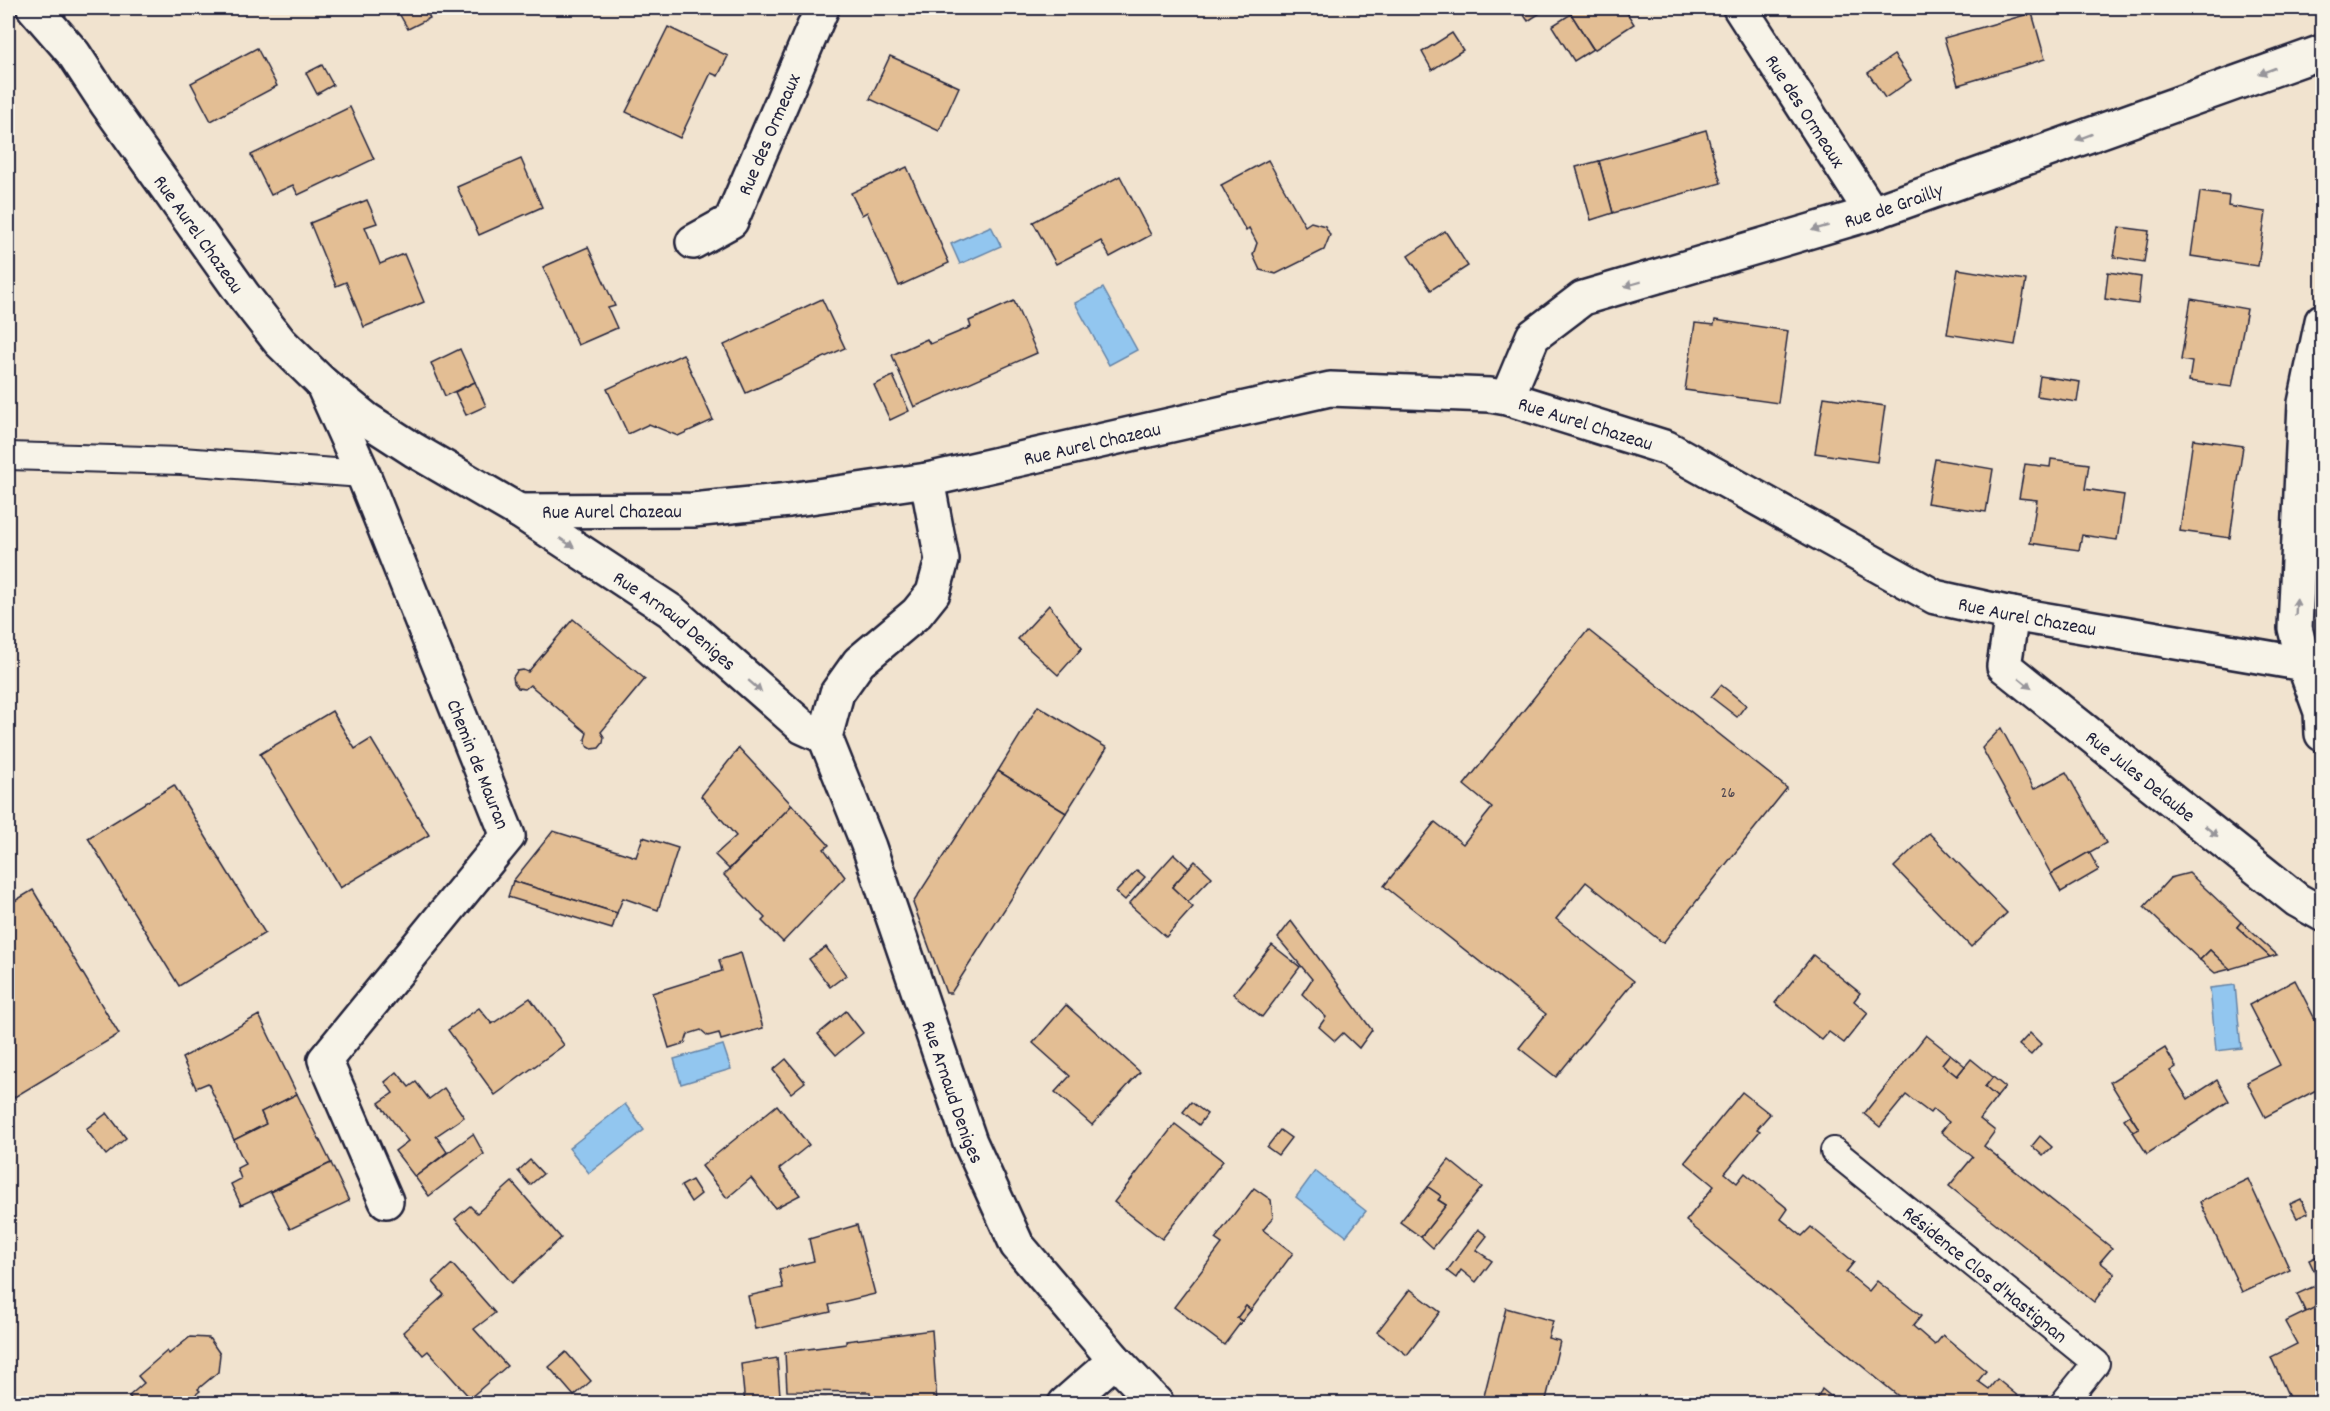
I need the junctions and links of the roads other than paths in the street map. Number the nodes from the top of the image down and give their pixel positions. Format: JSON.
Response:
{"nodes":[{"id":1,"x":34,"y":8,"type":"edge"},
{"id":2,"x":822,"y":8,"type":"edge"},
{"id":3,"x":1740,"y":8,"type":"edge"},
{"id":4,"x":2322,"y":52,"type":"edge"},
{"id":5,"x":1872,"y":213,"type":"junction"},
{"id":6,"x":693,"y":242,"type":"dead end"},
{"id":7,"x":2322,"y":321,"type":"edge"},
{"id":8,"x":322,"y":383,"type":"junction"},
{"id":9,"x":1507,"y":398,"type":"junction"},
{"id":10,"x":8,"y":456,"type":"edge"},
{"id":11,"x":363,"y":474,"type":"junction"},
{"id":12,"x":927,"y":480,"type":"junction"},
{"id":13,"x":519,"y":511,"type":"junction"},
{"id":14,"x":2012,"y":614,"type":"junction"},
{"id":15,"x":2313,"y":666,"type":"edge"},
{"id":16,"x":2322,"y":734,"type":"edge"},
{"id":17,"x":825,"y":737,"type":"junction"},
{"id":18,"x":2322,"y":914,"type":"edge"},
{"id":19,"x":1834,"y":1151,"type":"dead end"},
{"id":20,"x":386,"y":1201,"type":"dead end"},
{"id":21,"x":1115,"y":1360,"type":"junction"},
{"id":22,"x":1065,"y":1404,"type":"edge"},
{"id":23,"x":1157,"y":1404,"type":"edge"},
{"id":24,"x":2063,"y":1404,"type":"edge"}],
"edges":[{"from":1,"to":8,"type":"street","name":"Rue Aurel Chazeau"},
{"from":2,"to":6,"type":"street","name":"Rue des Ormeaux"},
{"from":3,"to":5,"type":"street","name":"Rue des Ormeaux"},
{"from":4,"to":5,"type":"street","name":"Rue de Grailly","one_way":true},
{"from":5,"to":9,"type":"street","name":"Rue de Grailly","one_way":true},
{"from":15,"to":7,"type":"street","one_way":true},
{"from":8,"to":11,"type":"street","name":"Chemin de Mauran"},
{"from":8,"to":13,"type":"street","name":"Rue Aurel Chazeau"},
{"from":9,"to":12,"type":"street","name":"Rue Aurel Chazeau"},
{"from":9,"to":14,"type":"street","name":"Rue Aurel Chazeau"},
{"from":10,"to":11,"type":"lane"},
{"from":11,"to":20,"type":"street","name":"Chemin de Mauran"},
{"from":12,"to":13,"type":"street","name":"Rue Aurel Chazeau"},
{"from":12,"to":17,"type":"street"},
{"from":13,"to":17,"type":"street","name":"Rue Arnaud Deniges","one_way":true},
{"from":14,"to":15,"type":"street","name":"Rue Aurel Chazeau"},
{"from":14,"to":18,"type":"street","name":"Rue Jules Delaube","one_way":true},
{"from":15,"to":16,"type":"street"},
{"from":17,"to":21,"type":"street","name":"Rue Arnaud Deniges"},
{"from":19,"to":24,"type":"lane","name":"Résidence Clos d'Hastignan"},
{"from":21,"to":22,"type":"street"},
{"from":21,"to":23,"type":"street","name":"Rue Arnaud Deniges"}]}
